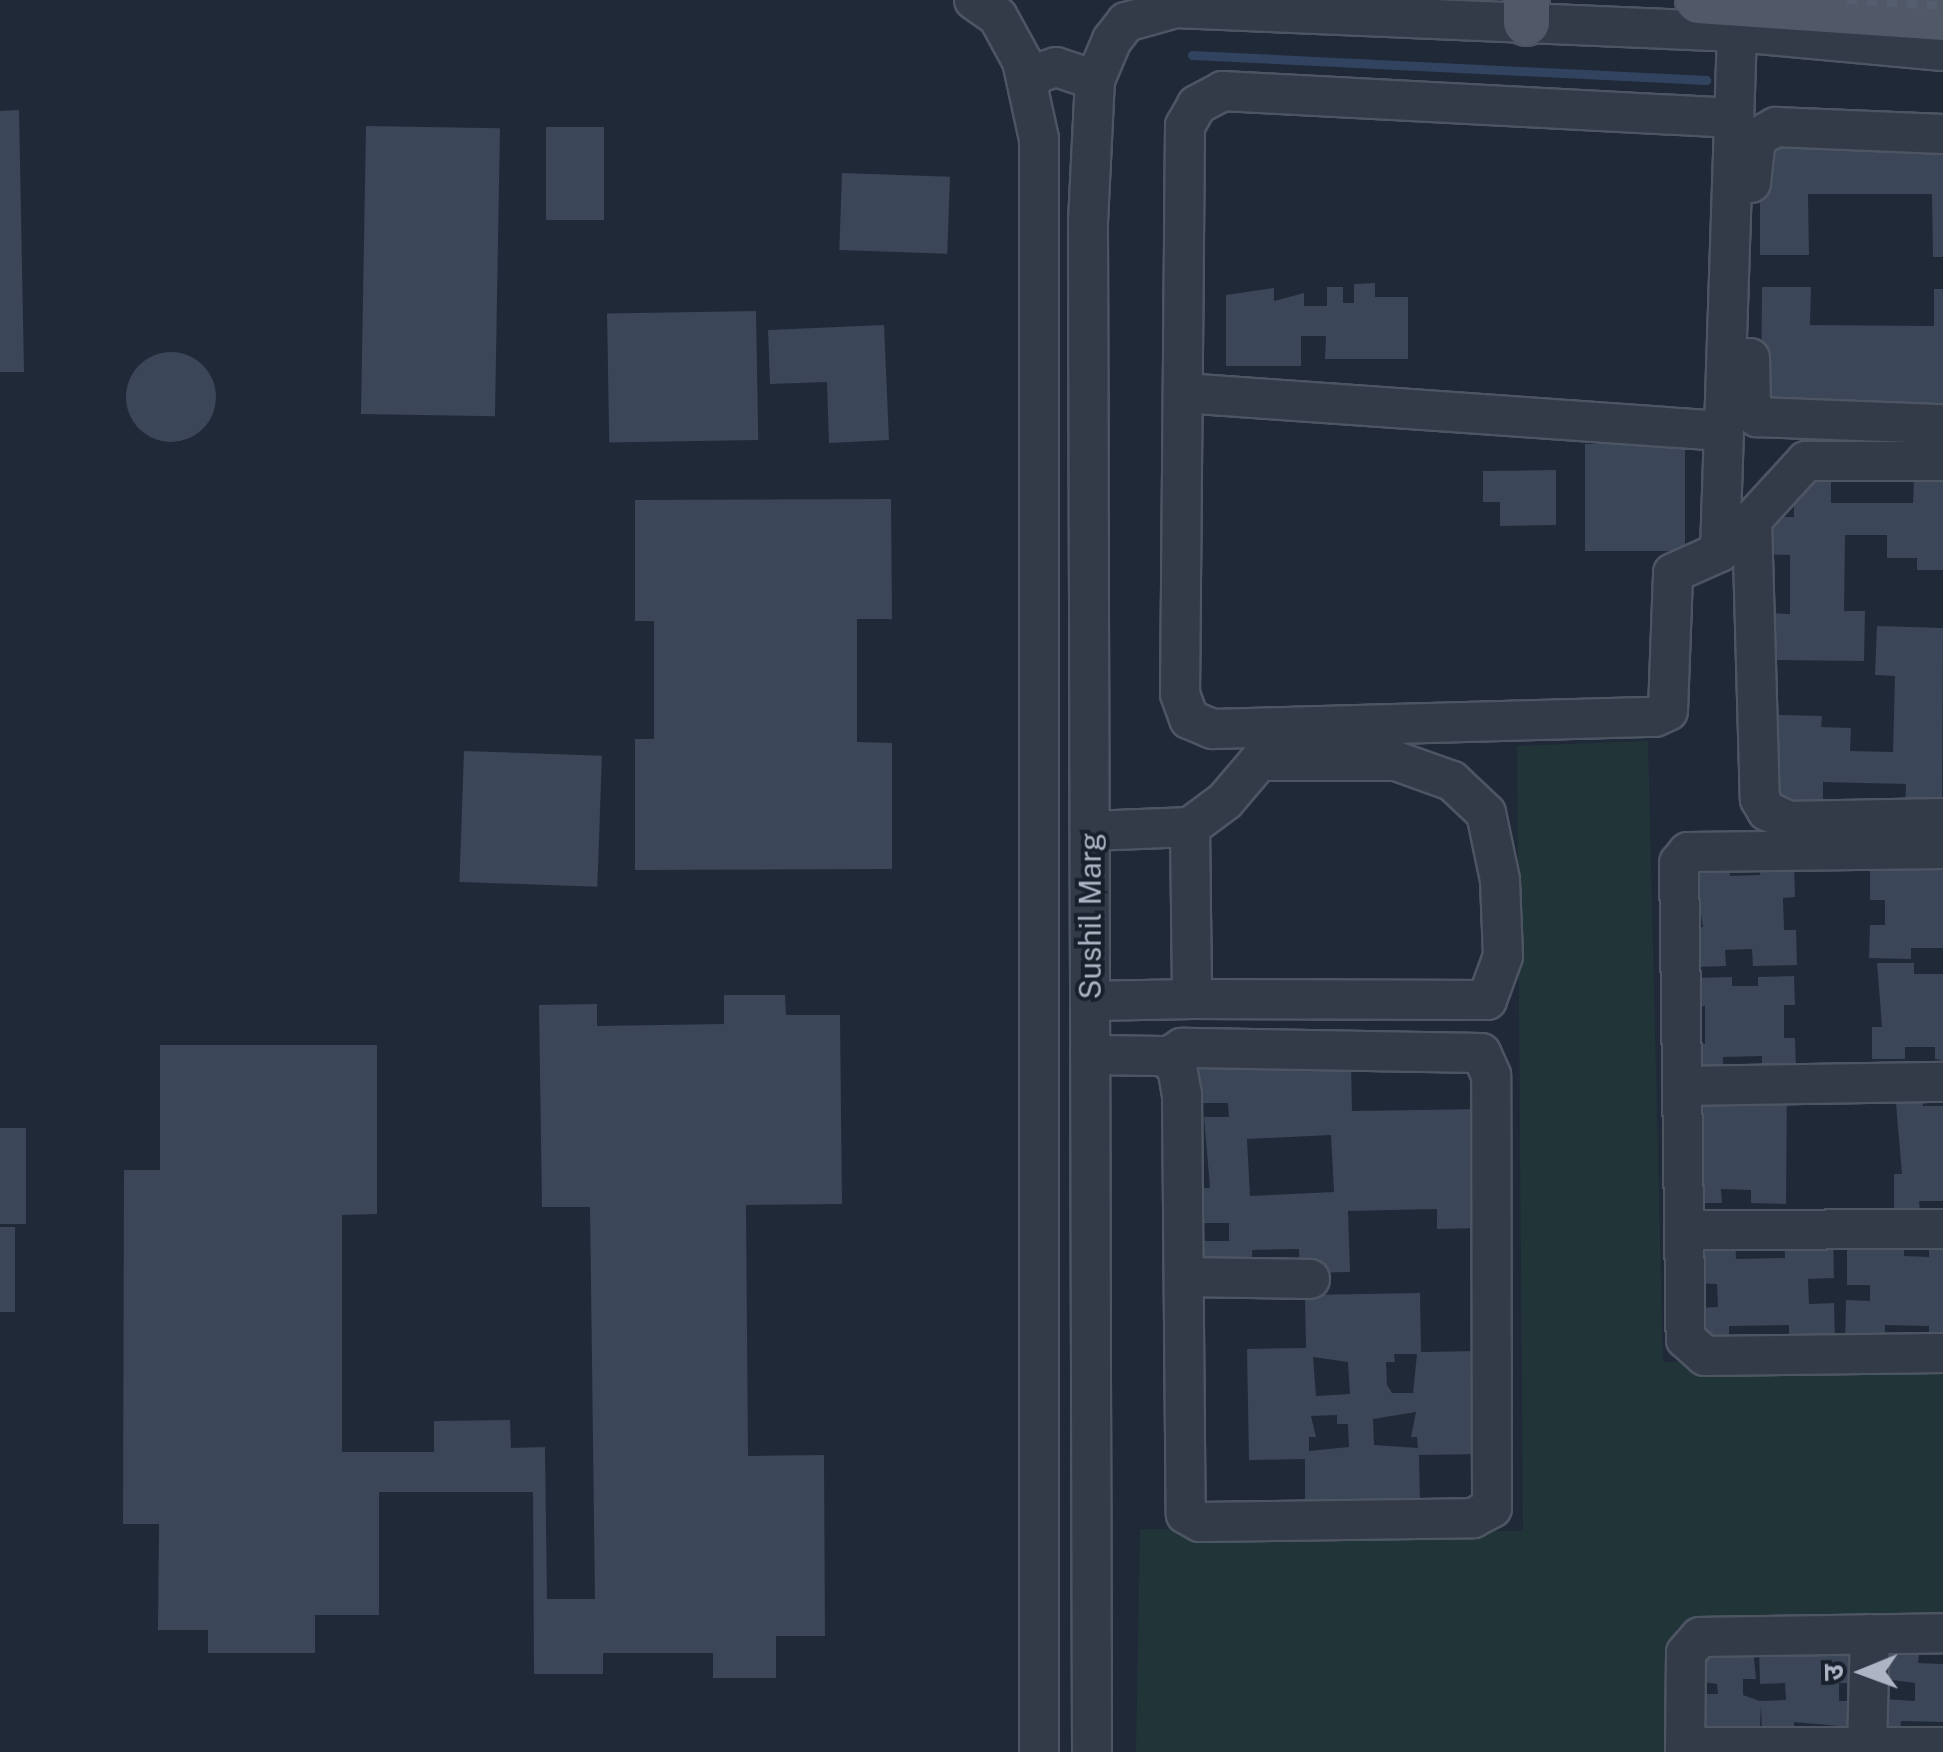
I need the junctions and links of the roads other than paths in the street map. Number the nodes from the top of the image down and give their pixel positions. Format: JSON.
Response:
{"nodes":[{"id":1,"x":974,"y":0,"type":"edge"},
{"id":2,"x":1698,"y":0,"type":"edge"},
{"id":3,"x":1526,"y":11,"type":"edge"},
{"id":4,"x":1943,"y":17,"type":"edge"},
{"id":5,"x":1737,"y":32,"type":"junction"},
{"id":6,"x":1943,"y":51,"type":"edge"},
{"id":7,"x":1095,"y":80,"type":"junction"},
{"id":8,"x":1028,"y":86,"type":"junction"},
{"id":9,"x":1734,"y":118,"type":"junction"},
{"id":10,"x":1943,"y":134,"type":"edge"},
{"id":11,"x":1183,"y":393,"type":"junction"},
{"id":12,"x":1943,"y":424,"type":"edge"},
{"id":13,"x":1724,"y":431,"type":"junction"},
{"id":14,"x":1943,"y":461,"type":"edge"},
{"id":15,"x":1943,"y":818,"type":"edge"},
{"id":16,"x":1190,"y":827,"type":"junction"},
{"id":17,"x":1090,"y":832,"type":"junction"},
{"id":18,"x":1943,"y":849,"type":"edge"},
{"id":19,"x":1192,"y":999,"type":"junction"},
{"id":20,"x":1090,"y":1000,"type":"junction"},
{"id":21,"x":1090,"y":1055,"type":"junction"},
{"id":22,"x":1166,"y":1058,"type":"junction"},
{"id":23,"x":1943,"y":1082,"type":"edge"},
{"id":24,"x":1683,"y":1086,"type":"junction"},
{"id":25,"x":1943,"y":1229,"type":"edge"},
{"id":26,"x":1685,"y":1230,"type":"junction"},
{"id":27,"x":1188,"y":1278,"type":"junction"},
{"id":28,"x":1310,"y":1279,"type":"dead end"},
{"id":29,"x":1943,"y":1352,"type":"edge"},
{"id":30,"x":1943,"y":1633,"type":"edge"},
{"id":31,"x":1870,"y":1634,"type":"junction"},
{"id":32,"x":1867,"y":1747,"type":"junction"},
{"id":33,"x":1943,"y":1747,"type":"edge"},
{"id":34,"x":1685,"y":1750,"type":"edge"},
{"id":35,"x":1039,"y":1752,"type":"edge"},
{"id":36,"x":1092,"y":1752,"type":"edge"}],
"edges":[{"from":1,"to":8,"type":"street","name":"Sushil Marg"},
{"from":2,"to":4,"type":"main road"},
{"from":3,"to":5,"type":"street"},
{"from":3,"to":7,"type":"street"},
{"from":5,"to":6,"type":"street"},
{"from":5,"to":9,"type":"street"},
{"from":7,"to":8,"type":"street"},
{"from":7,"to":17,"type":"street","name":"Sushil Marg"},
{"from":8,"to":35,"type":"street","name":"Sushil Marg"},
{"from":9,"to":11,"type":"street"},
{"from":9,"to":13,"type":"street"},
{"from":10,"to":12,"type":"street"},
{"from":11,"to":13,"type":"street"},
{"from":11,"to":13,"type":"street"},
{"from":14,"to":15,"type":"street"},
{"from":16,"to":17,"type":"street"},
{"from":16,"to":19,"type":"street"},
{"from":16,"to":19,"type":"street"},
{"from":17,"to":20,"type":"street","name":"Sushil Marg"},
{"from":18,"to":24,"type":"street"},
{"from":19,"to":20,"type":"street"},
{"from":20,"to":21,"type":"street","name":"Sushil Marg"},
{"from":21,"to":22,"type":"street"},
{"from":21,"to":36,"type":"street","name":"Sushil Marg"},
{"from":22,"to":27,"type":"street"},
{"from":22,"to":27,"type":"street"},
{"from":23,"to":24,"type":"street"},
{"from":24,"to":26,"type":"street"},
{"from":25,"to":26,"type":"street"},
{"from":26,"to":29,"type":"street"},
{"from":27,"to":28,"type":"street"},
{"from":30,"to":31,"type":"street"},
{"from":31,"to":32,"type":"street"},
{"from":31,"to":34,"type":"street"},
{"from":32,"to":33,"type":"street"},
{"from":32,"to":34,"type":"street"}]}
